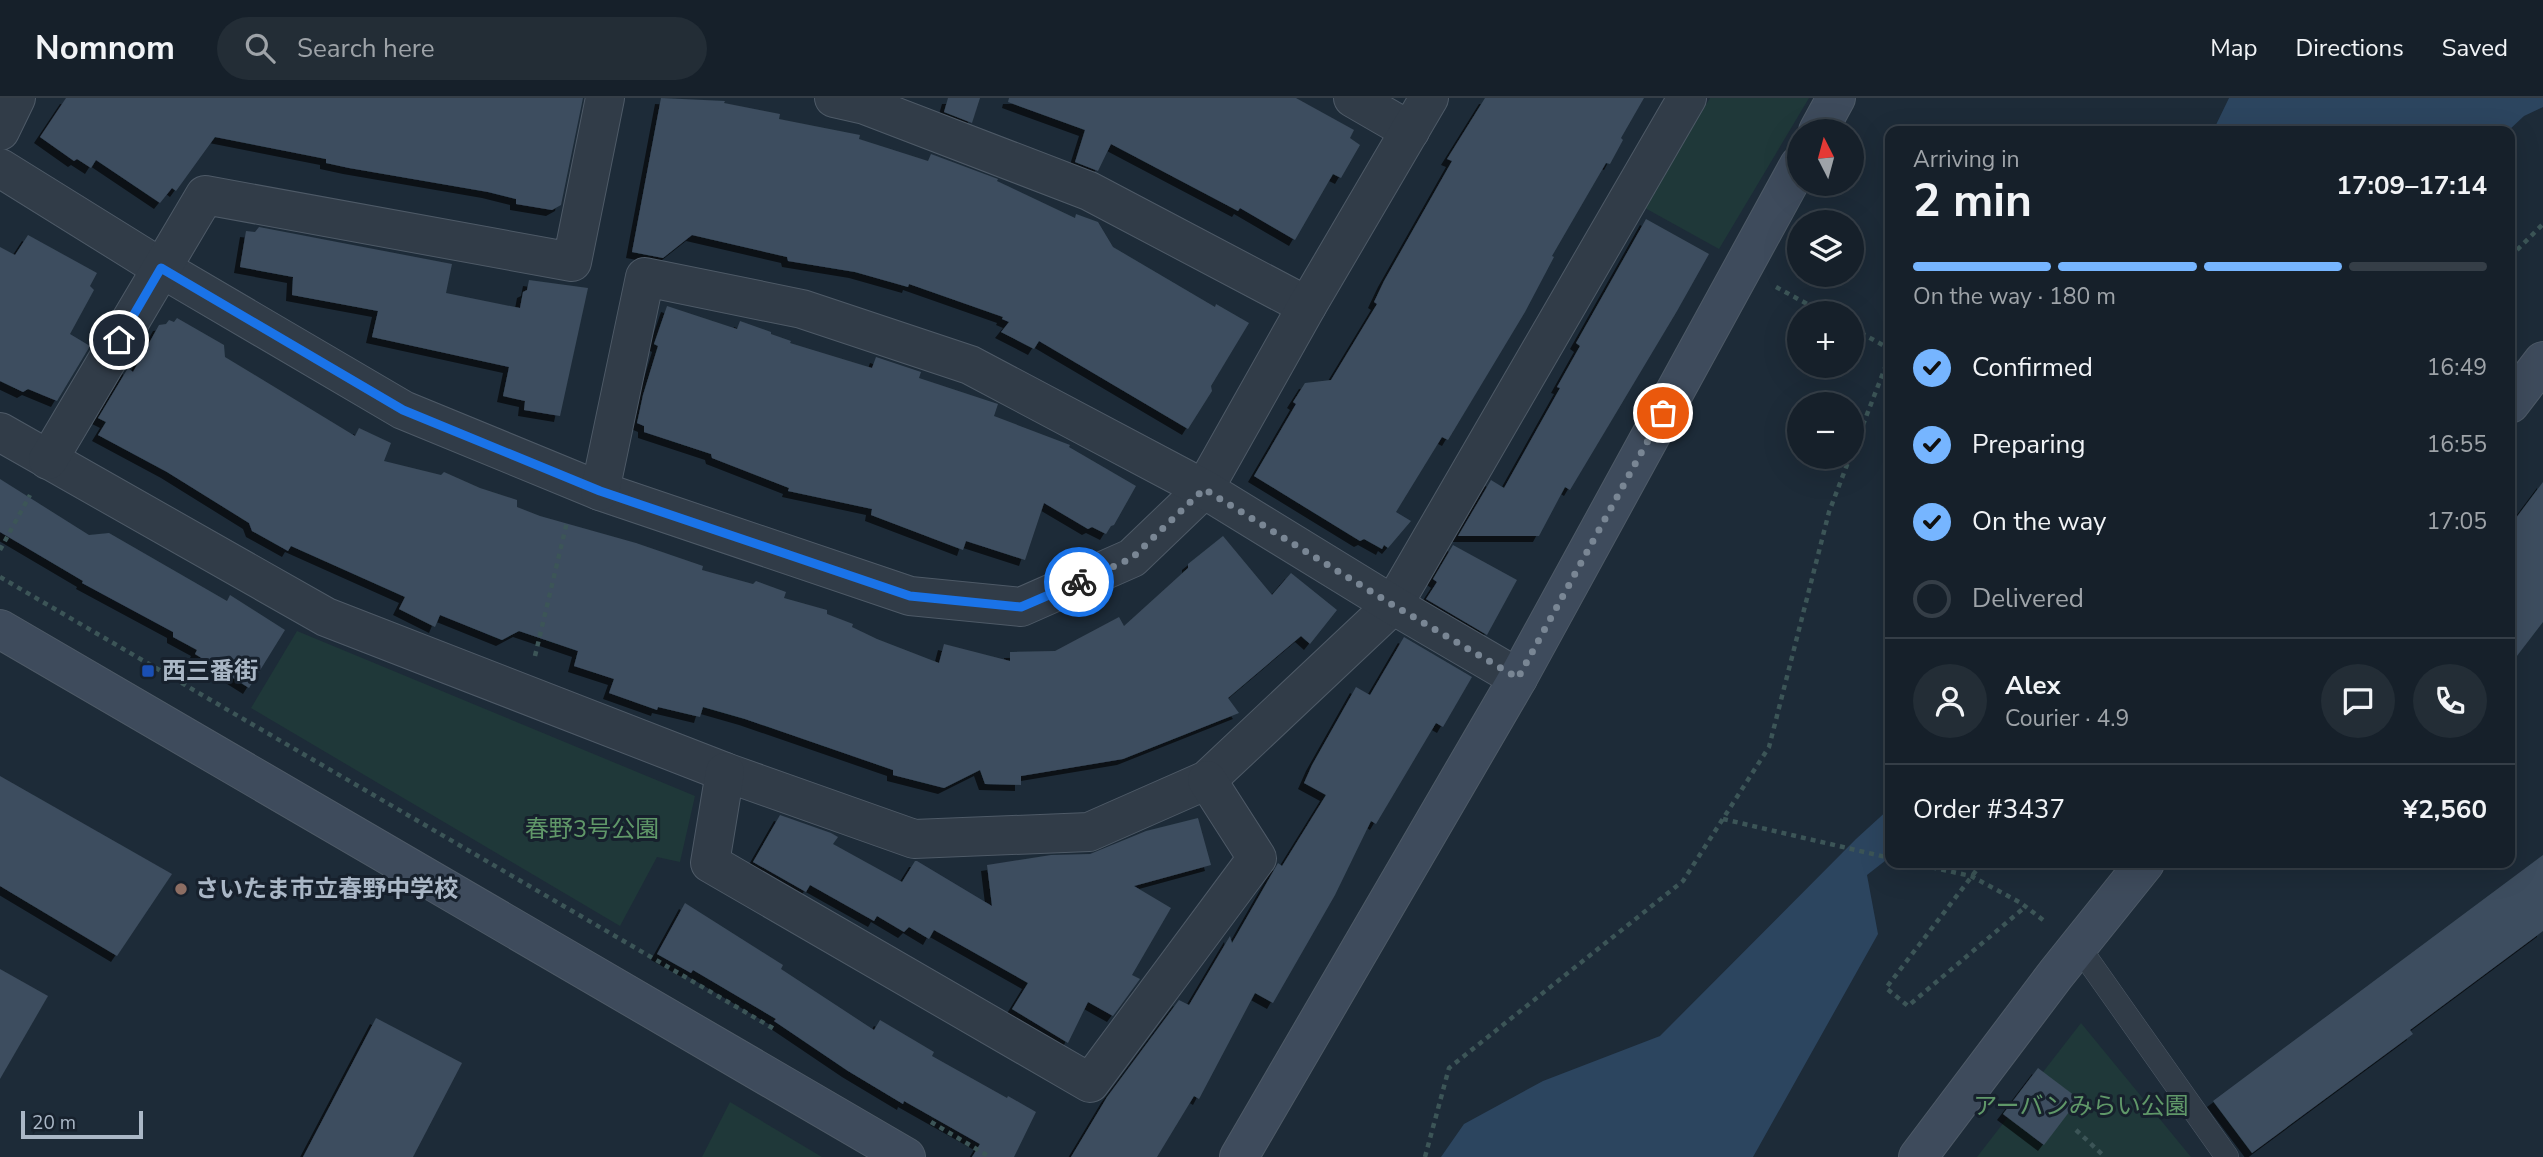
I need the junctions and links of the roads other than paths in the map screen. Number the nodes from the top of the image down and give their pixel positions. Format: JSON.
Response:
{"nodes":[{"id":1,"x":16,"y":98,"type":"edge"},
{"id":2,"x":605,"y":98,"type":"edge"},
{"id":3,"x":834,"y":98,"type":"edge"},
{"id":4,"x":1353,"y":98,"type":"edge"},
{"id":5,"x":1429,"y":98,"type":"edge"},
{"id":6,"x":1687,"y":98,"type":"edge"},
{"id":7,"x":1836,"y":98,"type":"edge"},
{"id":8,"x":1825,"y":119,"type":"edge"},
{"id":9,"x":0,"y":131,"type":"edge"},
{"id":10,"x":1410,"y":131,"type":"junction"},
{"id":11,"x":0,"y":168,"type":"edge"},
{"id":12,"x":1787,"y":186,"type":"edge"},
{"id":13,"x":161,"y":268,"type":"junction"},
{"id":14,"x":1307,"y":306,"type":"junction"},
{"id":15,"x":2543,"y":361,"type":"edge"},
{"id":16,"x":2515,"y":397,"type":"edge"},
{"id":17,"x":0,"y":432,"type":"edge"},
{"id":18,"x":48,"y":460,"type":"junction"},
{"id":19,"x":1204,"y":489,"type":"junction"},
{"id":20,"x":600,"y":491,"type":"junction"},
{"id":21,"x":1393,"y":605,"type":"junction"},
{"id":22,"x":0,"y":629,"type":"edge"},
{"id":23,"x":1518,"y":678,"type":"junction"},
{"id":24,"x":725,"y":772,"type":"junction"},
{"id":25,"x":1207,"y":780,"type":"junction"},
{"id":26,"x":2141,"y":868,"type":"edge"},
{"id":27,"x":2078,"y":946,"type":"junction"},
{"id":28,"x":906,"y":1157,"type":"edge"},
{"id":29,"x":1239,"y":1157,"type":"edge"},
{"id":30,"x":1918,"y":1157,"type":"edge"},
{"id":31,"x":2227,"y":1157,"type":"edge"}],
"edges":[{"from":1,"to":9,"type":"street"},
{"from":2,"to":13,"type":"street"},
{"from":3,"to":14,"type":"street"},
{"from":4,"to":10,"type":"street"},
{"from":5,"to":10,"type":"street"},
{"from":6,"to":21,"type":"street"},
{"from":7,"to":8,"type":"street"},
{"from":10,"to":14,"type":"street"},
{"from":11,"to":13,"type":"street"},
{"from":12,"to":23,"type":"street"},
{"from":13,"to":18,"type":"street"},
{"from":13,"to":20,"type":"street"},
{"from":14,"to":19,"type":"street"},
{"from":15,"to":16,"type":"street"},
{"from":17,"to":18,"type":"street"},
{"from":18,"to":24,"type":"street"},
{"from":19,"to":20,"type":"street"},
{"from":19,"to":20,"type":"street"},
{"from":19,"to":21,"type":"street"},
{"from":21,"to":23,"type":"street"},
{"from":21,"to":25,"type":"street"},
{"from":22,"to":28,"type":"street"},
{"from":23,"to":29,"type":"street"},
{"from":24,"to":25,"type":"street"},
{"from":24,"to":25,"type":"street"},
{"from":26,"to":27,"type":"street"},
{"from":27,"to":30,"type":"street"},
{"from":27,"to":31,"type":"lane"}]}
